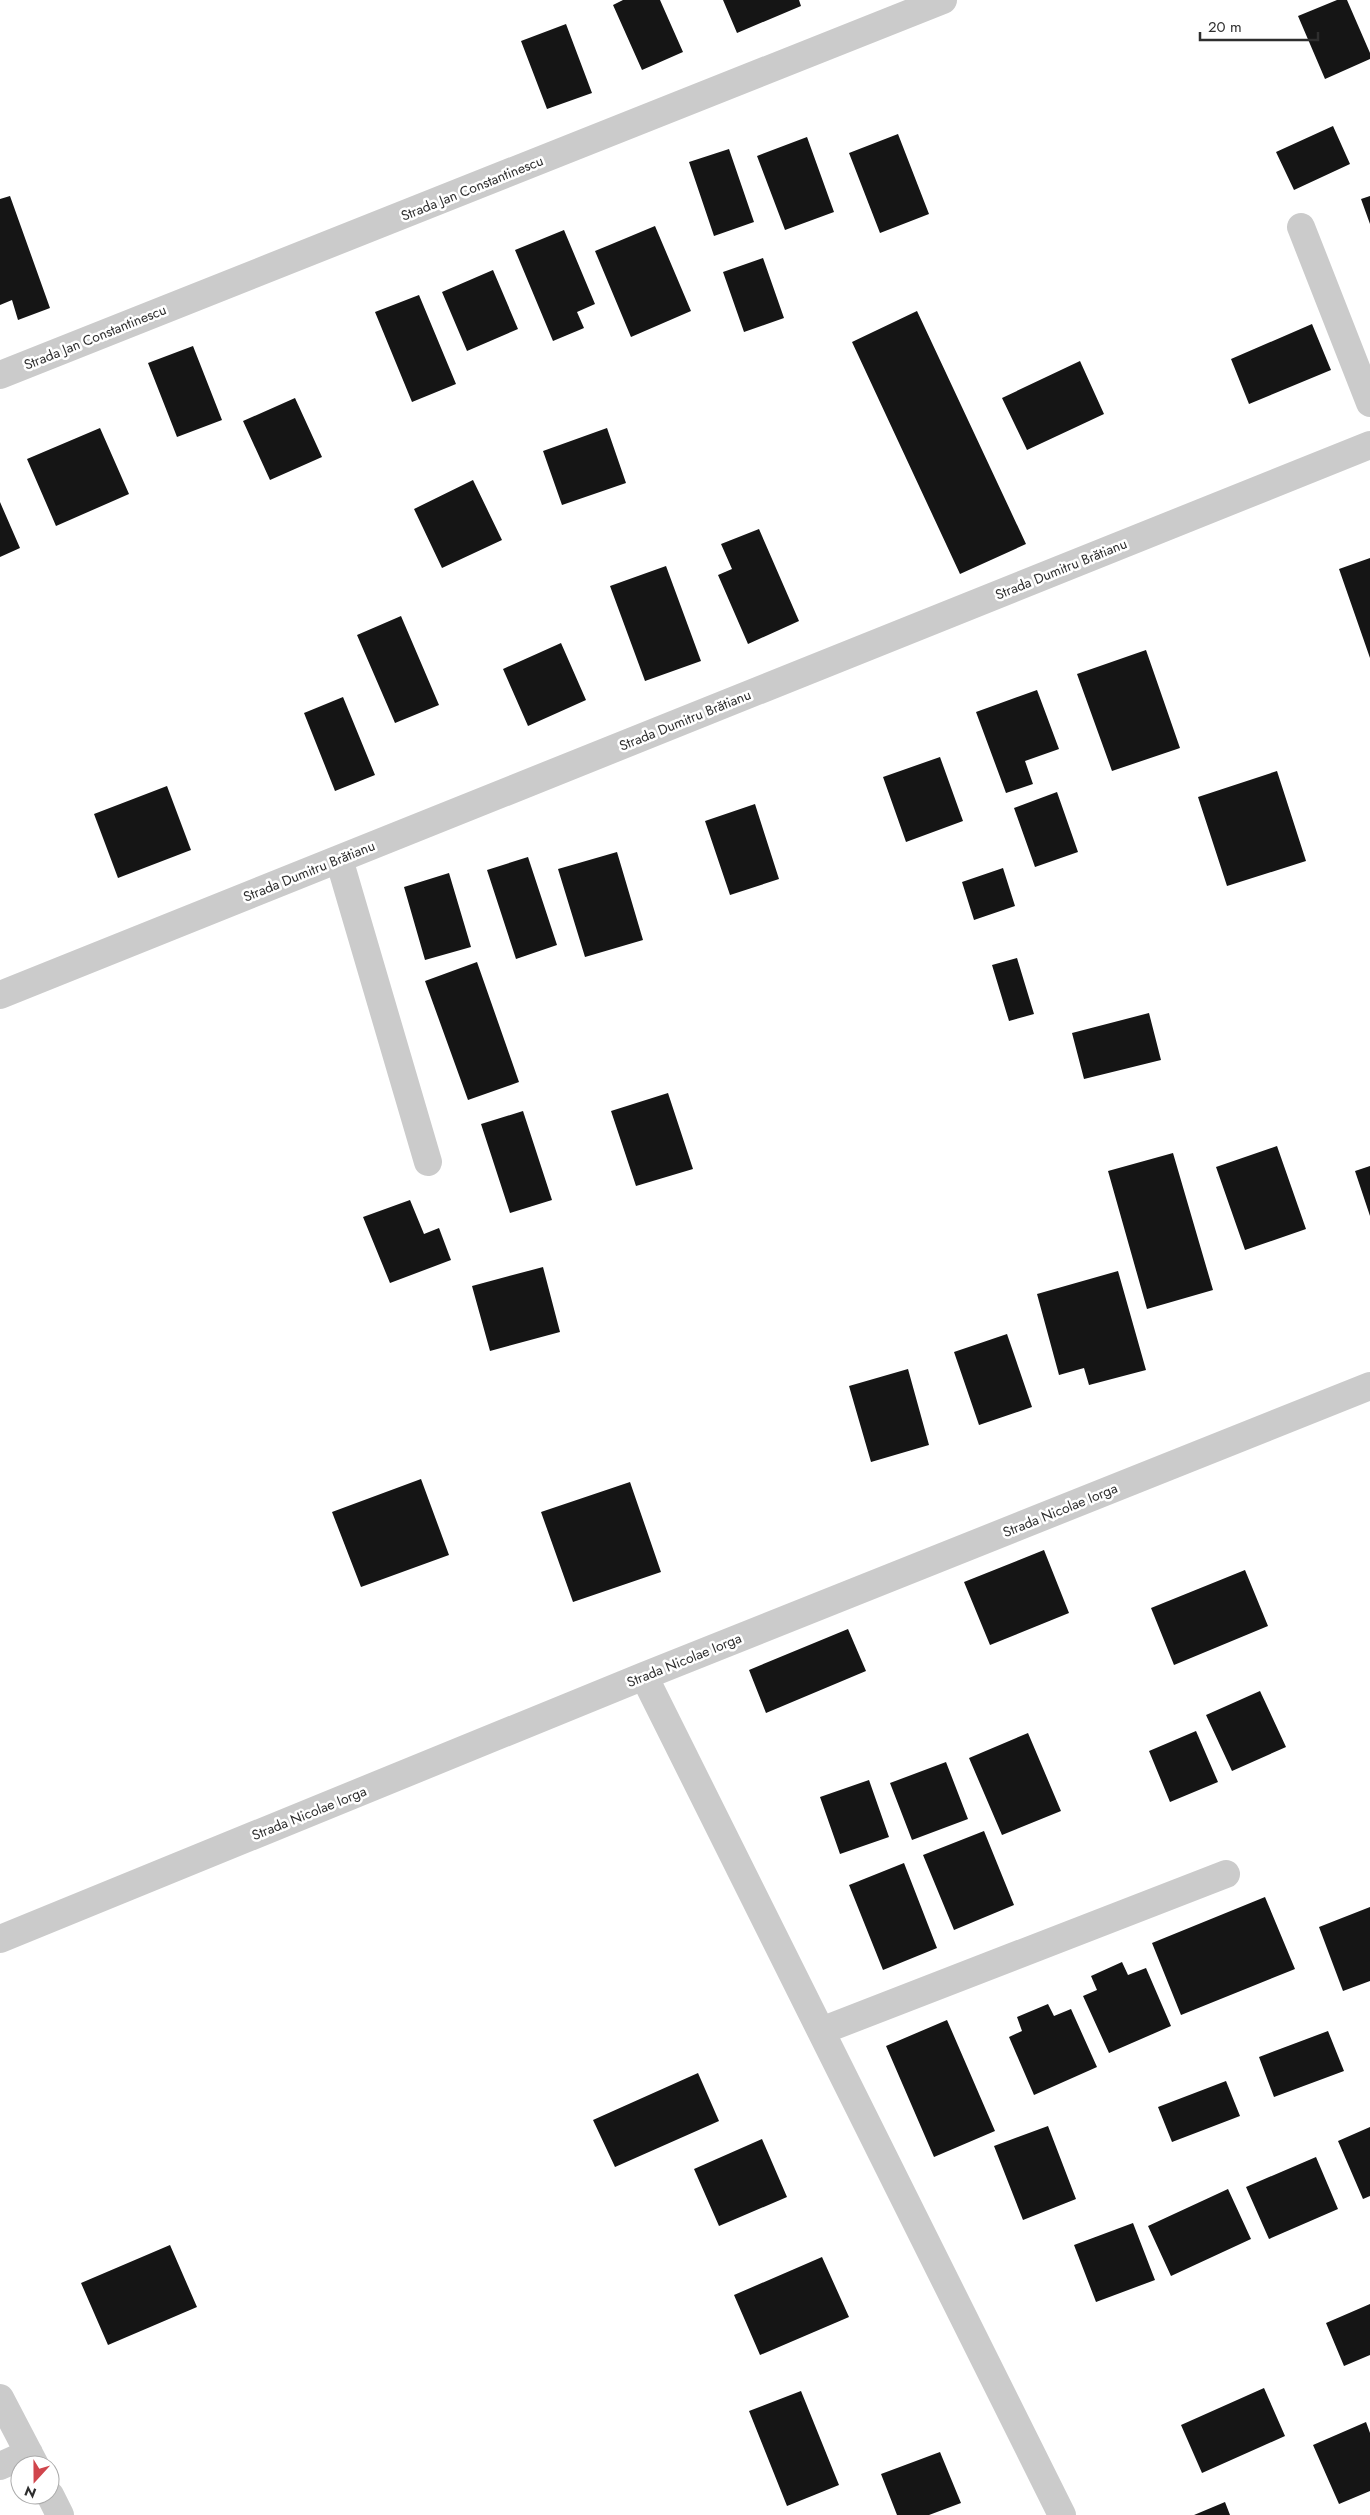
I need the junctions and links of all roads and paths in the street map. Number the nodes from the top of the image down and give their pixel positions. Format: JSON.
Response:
{"nodes":[{"id":1,"x":943,"y":0,"type":"edge"},
{"id":2,"x":1301,"y":227,"type":"dead end"},
{"id":3,"x":0,"y":375,"type":"edge"},
{"id":4,"x":1370,"y":403,"type":"edge"},
{"id":5,"x":1370,"y":445,"type":"edge"},
{"id":6,"x":338,"y":859,"type":"junction"},
{"id":7,"x":0,"y":995,"type":"edge"},
{"id":8,"x":428,"y":1162,"type":"dead end"},
{"id":9,"x":1370,"y":1386,"type":"edge"},
{"id":10,"x":644,"y":1676,"type":"junction"},
{"id":11,"x":1226,"y":1874,"type":"dead end"},
{"id":12,"x":0,"y":1939,"type":"edge"},
{"id":13,"x":821,"y":2031,"type":"junction"},
{"id":14,"x":0,"y":2398,"type":"edge"},
{"id":15,"x":30,"y":2455,"type":"edge"},
{"id":16,"x":1062,"y":2515,"type":"edge"}],
"edges":[{"from":1,"to":3,"type":"street","name":"Strada Jan Constantinescu"},
{"from":2,"to":4,"type":"street"},
{"from":5,"to":6,"type":"street","name":"Strada Dumitru Brătianu"},
{"from":6,"to":7,"type":"street","name":"Strada Dumitru Brătianu"},
{"from":6,"to":8,"type":"street"},
{"from":9,"to":10,"type":"street","name":"Strada Nicolae Iorga"},
{"from":10,"to":12,"type":"street","name":"Strada Nicolae Iorga"},
{"from":10,"to":13,"type":"street"},
{"from":11,"to":13,"type":"street"},
{"from":13,"to":16,"type":"street"},
{"from":14,"to":15,"type":"street"}]}
